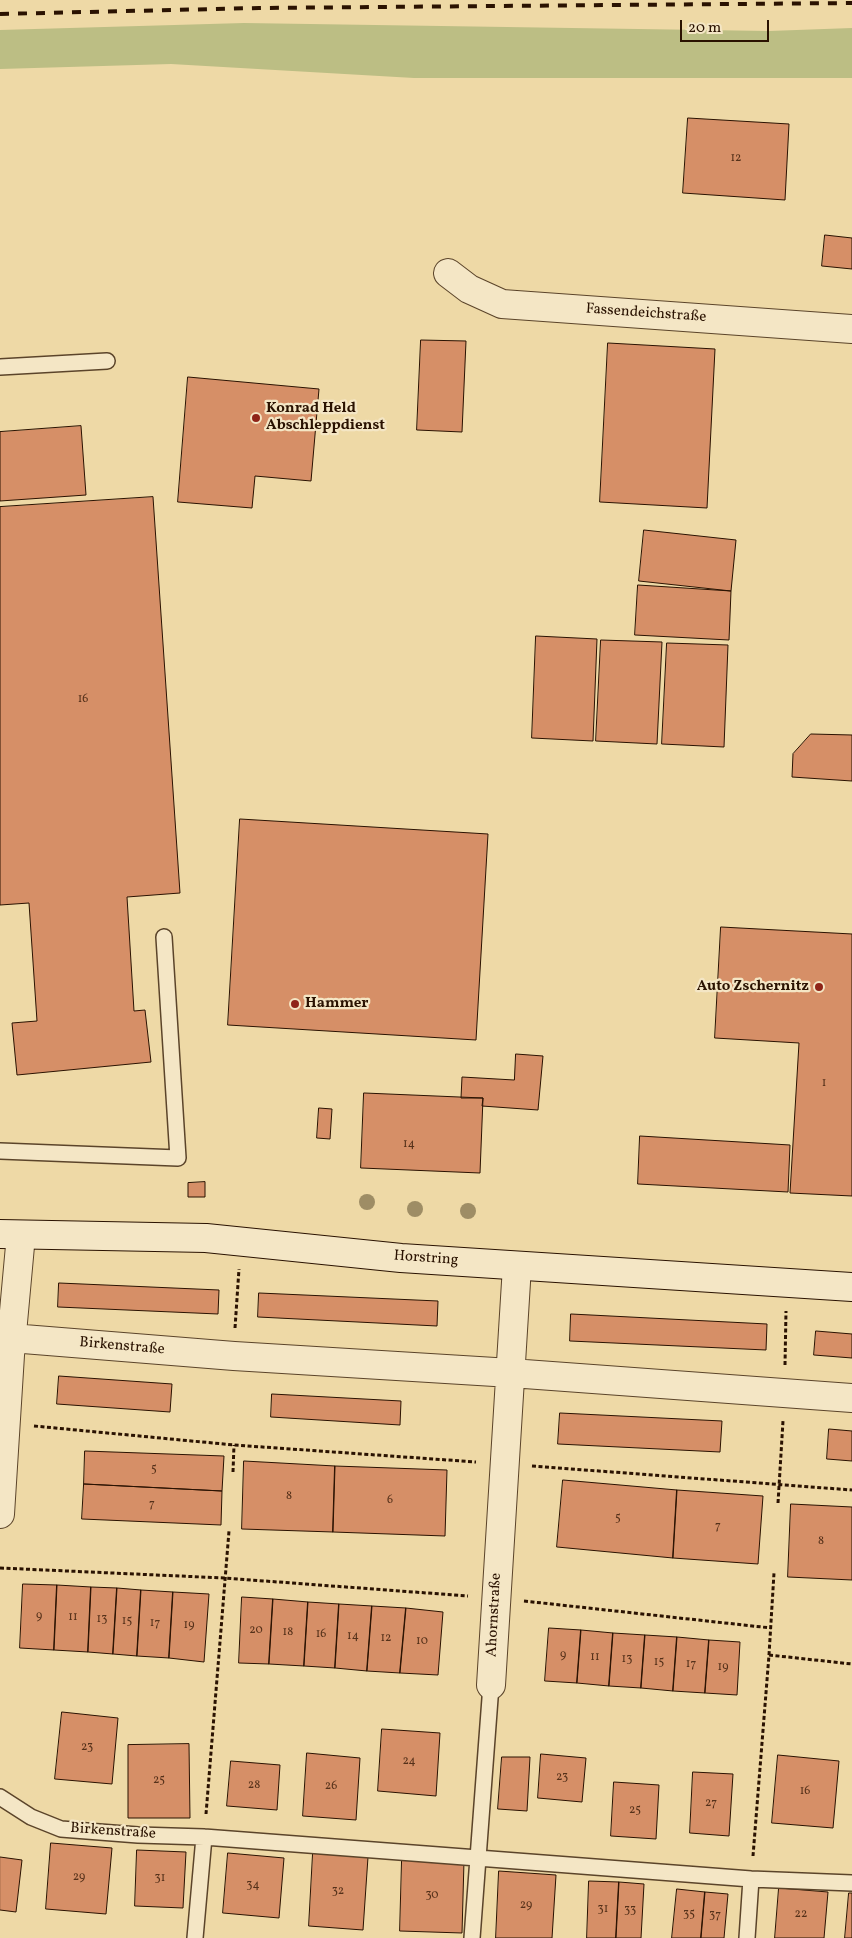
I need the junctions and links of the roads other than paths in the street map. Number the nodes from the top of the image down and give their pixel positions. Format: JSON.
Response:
{"nodes":[{"id":1,"x":448,"y":273,"type":"dead end"},
{"id":2,"x":852,"y":329,"type":"edge"},
{"id":3,"x":108,"y":360,"type":"dead end"},
{"id":4,"x":0,"y":367,"type":"edge"},
{"id":5,"x":164,"y":936,"type":"dead end"},
{"id":6,"x":0,"y":1151,"type":"edge"},
{"id":7,"x":10,"y":1235,"type":"edge"},
{"id":8,"x":517,"y":1266,"type":"junction"},
{"id":9,"x":852,"y":1287,"type":"edge"},
{"id":10,"x":7,"y":1349,"type":"edge"},
{"id":11,"x":511,"y":1373,"type":"junction"},
{"id":12,"x":852,"y":1398,"type":"edge"},
{"id":13,"x":4,"y":1437,"type":"edge"},
{"id":14,"x":0,"y":1514,"type":"edge"},
{"id":15,"x":491,"y":1685,"type":"joint"},
{"id":16,"x":0,"y":1796,"type":"edge"},
{"id":17,"x":204,"y":1837,"type":"junction"},
{"id":18,"x":479,"y":1858,"type":"junction"},
{"id":19,"x":751,"y":1879,"type":"junction"},
{"id":20,"x":852,"y":1883,"type":"edge"},
{"id":21,"x":195,"y":1938,"type":"edge"},
{"id":22,"x":472,"y":1938,"type":"edge"},
{"id":23,"x":747,"y":1938,"type":"edge"}],
"edges":[{"from":1,"to":2,"type":"street","name":"Fassendeichstraße"},
{"from":3,"to":4,"type":"lane"},
{"from":5,"to":6,"type":"lane"},
{"from":7,"to":8,"type":"street","name":"Horstring"},
{"from":7,"to":10,"type":"street"},
{"from":8,"to":9,"type":"street","name":"Horstring"},
{"from":8,"to":11,"type":"street","name":"Ahornstraße"},
{"from":10,"to":11,"type":"street","name":"Birkenstraße"},
{"from":10,"to":13,"type":"street"},
{"from":11,"to":12,"type":"street"},
{"from":11,"to":15,"type":"street","name":"Ahornstraße"},
{"from":13,"to":14,"type":"street"},
{"from":15,"to":18,"type":"lane","name":"Ahornstraße"},
{"from":16,"to":17,"type":"lane","name":"Birkenstraße"},
{"from":17,"to":18,"type":"lane"},
{"from":17,"to":21,"type":"lane"},
{"from":18,"to":19,"type":"lane"},
{"from":18,"to":22,"type":"lane","name":"Ahornstraße"},
{"from":19,"to":20,"type":"lane"},
{"from":19,"to":23,"type":"lane"}]}
